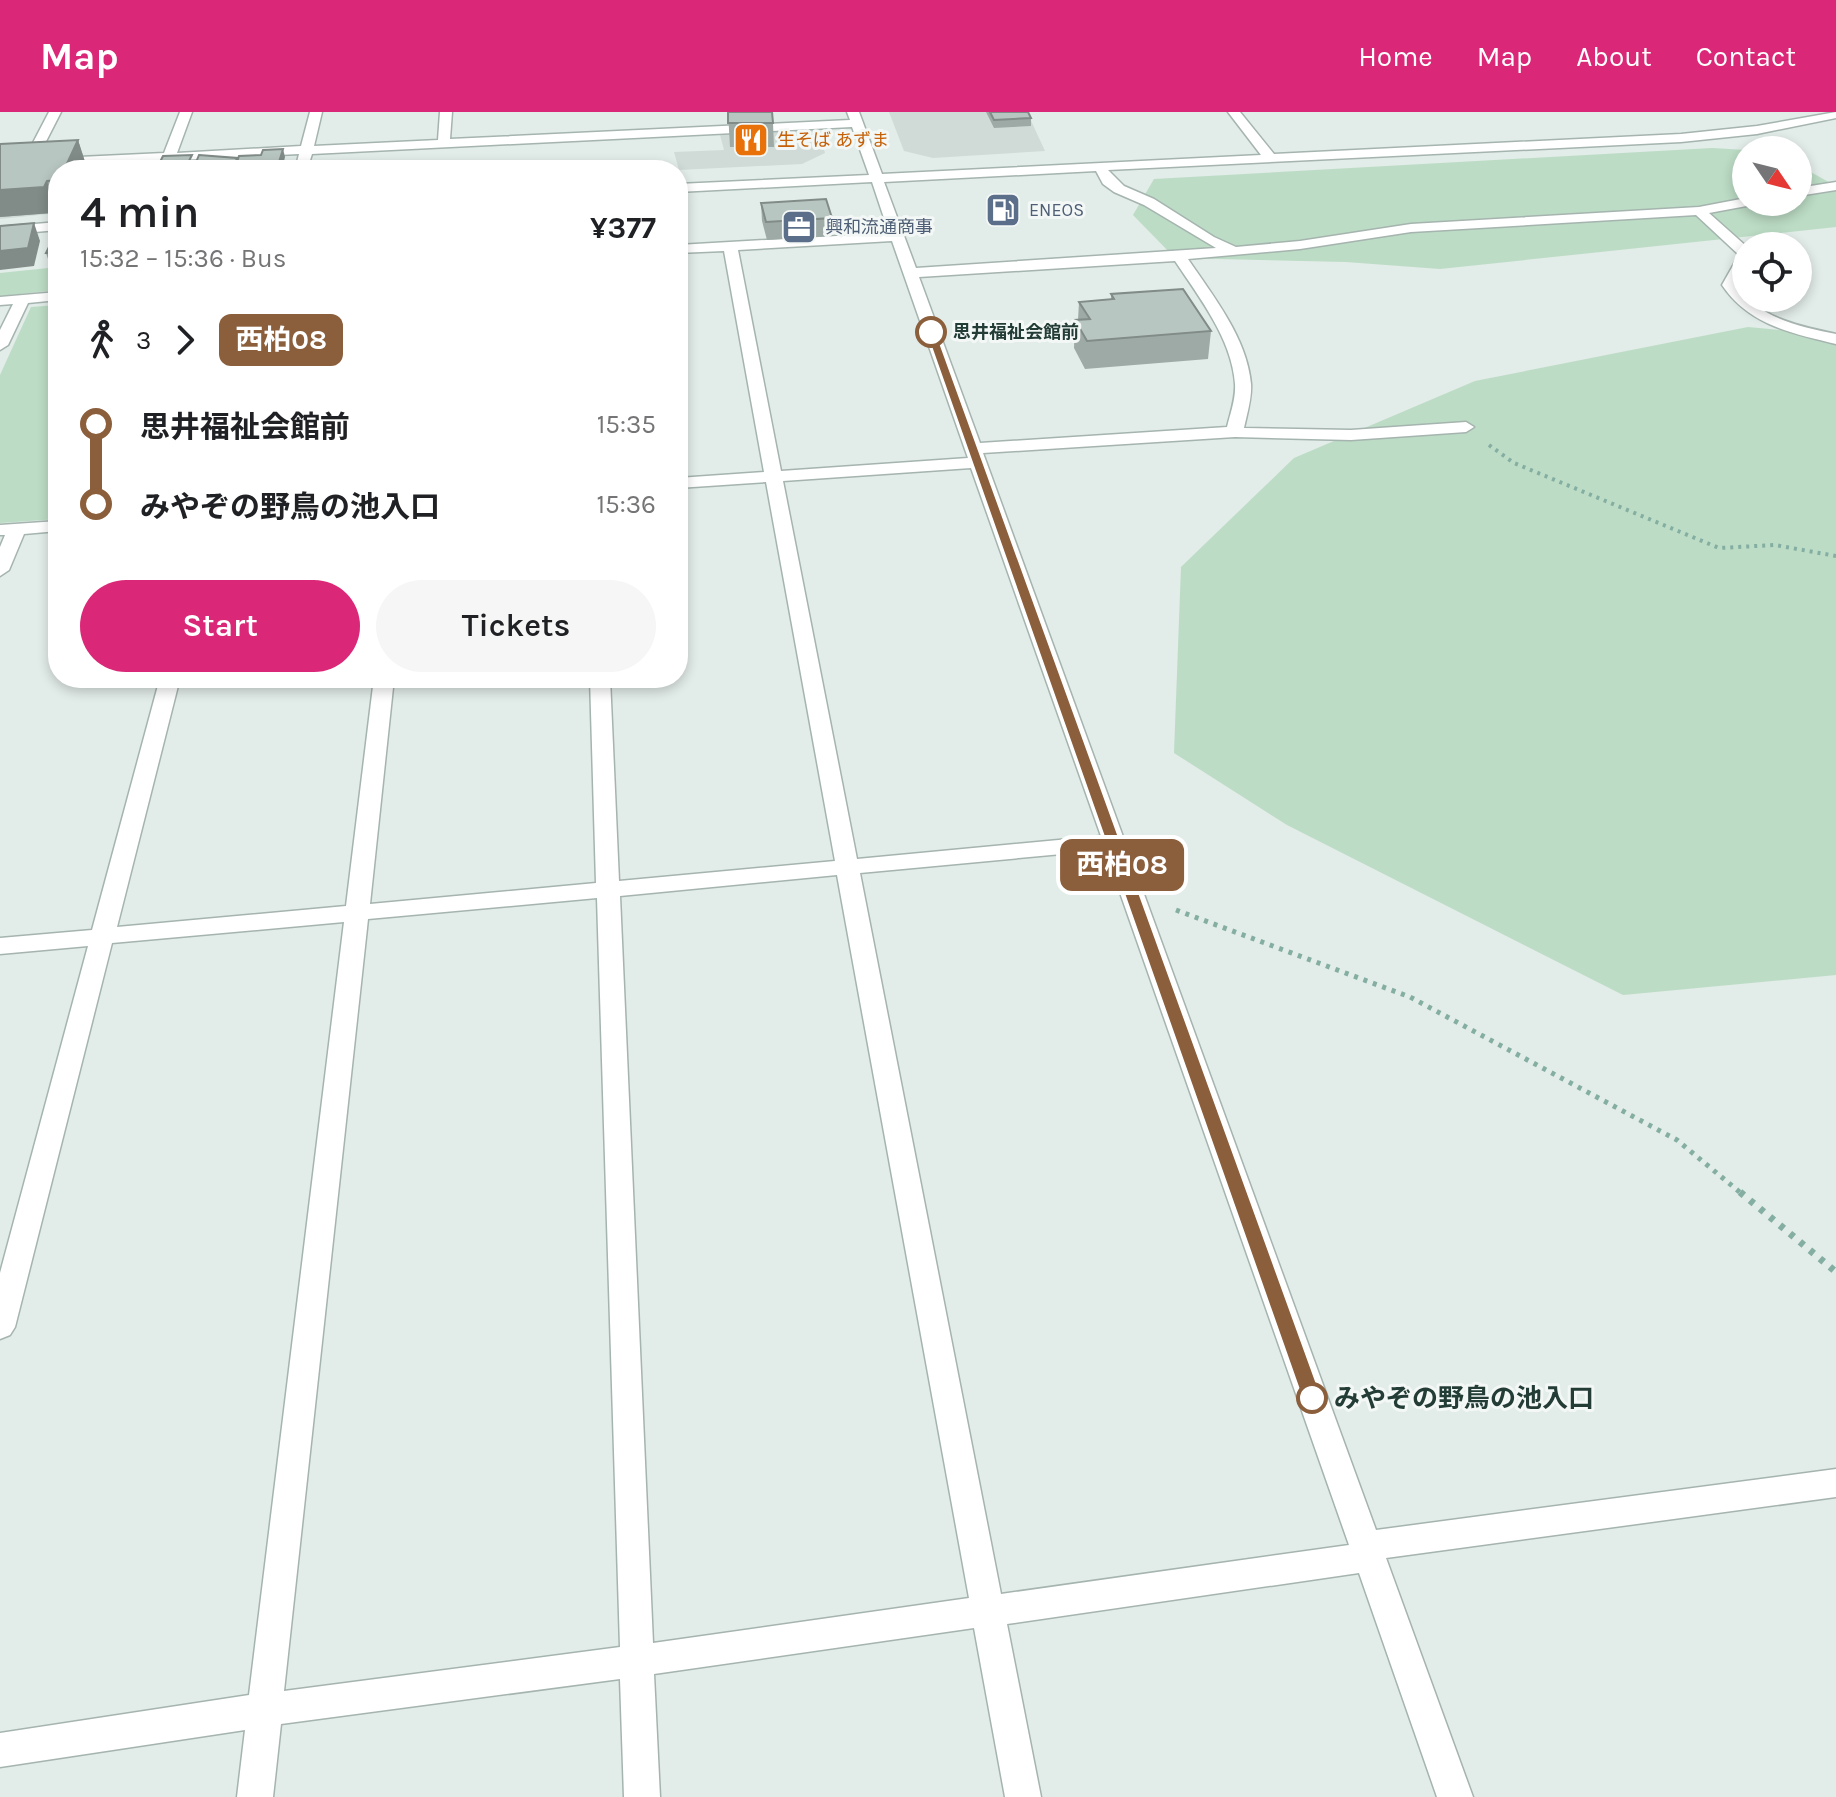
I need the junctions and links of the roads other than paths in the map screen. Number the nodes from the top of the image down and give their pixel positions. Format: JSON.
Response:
{"nodes":[{"id":1,"x":55,"y":112,"type":"edge"},
{"id":2,"x":186,"y":112,"type":"edge"},
{"id":3,"x":316,"y":112,"type":"edge"},
{"id":4,"x":446,"y":112,"type":"edge"},
{"id":5,"x":1234,"y":112,"type":"edge"},
{"id":6,"x":1813,"y":115,"type":"edge"},
{"id":7,"x":855,"y":117,"type":"edge"},
{"id":8,"x":1834,"y":121,"type":"edge"},
{"id":9,"x":444,"y":142,"type":"junction"},
{"id":10,"x":306,"y":149,"type":"junction"},
{"id":11,"x":169,"y":156,"type":"junction"},
{"id":12,"x":1271,"y":159,"type":"junction"},
{"id":13,"x":98,"y":160,"type":"edge"},
{"id":14,"x":303,"y":160,"type":"edge"},
{"id":15,"x":48,"y":163,"type":"edge"},
{"id":16,"x":28,"y":164,"type":"junction"},
{"id":17,"x":0,"y":165,"type":"edge"},
{"id":18,"x":1100,"y":167,"type":"junction"},
{"id":19,"x":876,"y":179,"type":"junction"},
{"id":20,"x":1836,"y":186,"type":"edge"},
{"id":21,"x":688,"y":188,"type":"edge"},
{"id":22,"x":1812,"y":190,"type":"edge"},
{"id":23,"x":1732,"y":205,"type":"edge"},
{"id":24,"x":1699,"y":211,"type":"junction"},
{"id":25,"x":48,"y":227,"type":"edge"},
{"id":26,"x":0,"y":231,"type":"edge"},
{"id":27,"x":896,"y":237,"type":"junction"},
{"id":28,"x":1732,"y":242,"type":"edge"},
{"id":29,"x":730,"y":246,"type":"junction"},
{"id":30,"x":688,"y":248,"type":"edge"},
{"id":31,"x":1235,"y":251,"type":"junction"},
{"id":32,"x":1179,"y":256,"type":"junction"},
{"id":33,"x":910,"y":273,"type":"junction"},
{"id":34,"x":48,"y":297,"type":"edge"},
{"id":35,"x":23,"y":299,"type":"junction"},
{"id":36,"x":0,"y":301,"type":"edge"},
{"id":37,"x":1753,"y":312,"type":"edge"},
{"id":38,"x":1836,"y":339,"type":"edge"},
{"id":39,"x":0,"y":345,"type":"edge"},
{"id":40,"x":1466,"y":427,"type":"road end"},
{"id":41,"x":1235,"y":432,"type":"junction"},
{"id":42,"x":975,"y":456,"type":"junction"},
{"id":43,"x":772,"y":476,"type":"junction"},
{"id":44,"x":688,"y":482,"type":"edge"},
{"id":45,"x":48,"y":527,"type":"edge"},
{"id":46,"x":8,"y":529,"type":"edge"},
{"id":47,"x":0,"y":570,"type":"edge"},
{"id":48,"x":167,"y":688,"type":"edge"},
{"id":49,"x":383,"y":688,"type":"edge"},
{"id":50,"x":600,"y":688,"type":"edge"},
{"id":51,"x":1114,"y":842,"type":"junction"},
{"id":52,"x":849,"y":866,"type":"junction"},
{"id":53,"x":609,"y":889,"type":"junction"},
{"id":54,"x":359,"y":914,"type":"junction"},
{"id":55,"x":103,"y":937,"type":"junction"},
{"id":56,"x":0,"y":946,"type":"edge"},
{"id":57,"x":0,"y":1327,"type":"edge"},
{"id":58,"x":1836,"y":1483,"type":"edge"},
{"id":59,"x":1367,"y":1552,"type":"junction"},
{"id":60,"x":986,"y":1610,"type":"junction"},
{"id":61,"x":636,"y":1661,"type":"junction"},
{"id":62,"x":264,"y":1710,"type":"junction"},
{"id":63,"x":0,"y":1750,"type":"edge"},
{"id":64,"x":255,"y":1797,"type":"edge"},
{"id":65,"x":642,"y":1797,"type":"edge"},
{"id":66,"x":1023,"y":1797,"type":"edge"},
{"id":67,"x":1455,"y":1797,"type":"edge"}],
"edges":[{"from":1,"to":16,"type":"street"},
{"from":2,"to":11,"type":"street"},
{"from":3,"to":10,"type":"street"},
{"from":4,"to":9,"type":"street"},
{"from":5,"to":12,"type":"street"},
{"from":6,"to":8,"type":"street"},
{"from":6,"to":12,"type":"street"},
{"from":7,"to":9,"type":"street"},
{"from":7,"to":19,"type":"street"},
{"from":9,"to":10,"type":"street"},
{"from":10,"to":11,"type":"street"},
{"from":10,"to":14,"type":"street"},
{"from":11,"to":13,"type":"street"},
{"from":12,"to":18,"type":"street"},
{"from":15,"to":16,"type":"street"},
{"from":16,"to":17,"type":"street"},
{"from":18,"to":19,"type":"street"},
{"from":18,"to":31,"type":"street"},
{"from":19,"to":21,"type":"street"},
{"from":19,"to":27,"type":"street"},
{"from":20,"to":22,"type":"street"},
{"from":23,"to":24,"type":"street"},
{"from":24,"to":28,"type":"street"},
{"from":24,"to":31,"type":"street"},
{"from":25,"to":26,"type":"street"},
{"from":27,"to":29,"type":"street"},
{"from":27,"to":33,"type":"street"},
{"from":29,"to":30,"type":"street"},
{"from":29,"to":43,"type":"street"},
{"from":31,"to":32,"type":"street"},
{"from":32,"to":33,"type":"street"},
{"from":32,"to":41,"type":"street"},
{"from":33,"to":42,"type":"street"},
{"from":34,"to":35,"type":"street"},
{"from":35,"to":36,"type":"street"},
{"from":35,"to":39,"type":"street"},
{"from":37,"to":38,"type":"street"},
{"from":40,"to":41,"type":"street"},
{"from":41,"to":42,"type":"street"},
{"from":42,"to":43,"type":"street"},
{"from":42,"to":51,"type":"street"},
{"from":43,"to":44,"type":"street"},
{"from":43,"to":52,"type":"street"},
{"from":45,"to":46,"type":"street"},
{"from":46,"to":47,"type":"street"},
{"from":48,"to":55,"type":"street"},
{"from":49,"to":54,"type":"street"},
{"from":50,"to":53,"type":"street"},
{"from":51,"to":52,"type":"street"},
{"from":51,"to":59,"type":"street"},
{"from":52,"to":53,"type":"street"},
{"from":52,"to":60,"type":"street"},
{"from":53,"to":54,"type":"street"},
{"from":53,"to":61,"type":"street"},
{"from":54,"to":55,"type":"street"},
{"from":54,"to":62,"type":"street"},
{"from":55,"to":56,"type":"street"},
{"from":55,"to":57,"type":"street"},
{"from":58,"to":59,"type":"street"},
{"from":59,"to":60,"type":"street"},
{"from":59,"to":67,"type":"street"},
{"from":60,"to":61,"type":"street"},
{"from":60,"to":66,"type":"street"},
{"from":61,"to":62,"type":"street"},
{"from":61,"to":65,"type":"street"},
{"from":62,"to":63,"type":"street"},
{"from":62,"to":64,"type":"street"}]}
